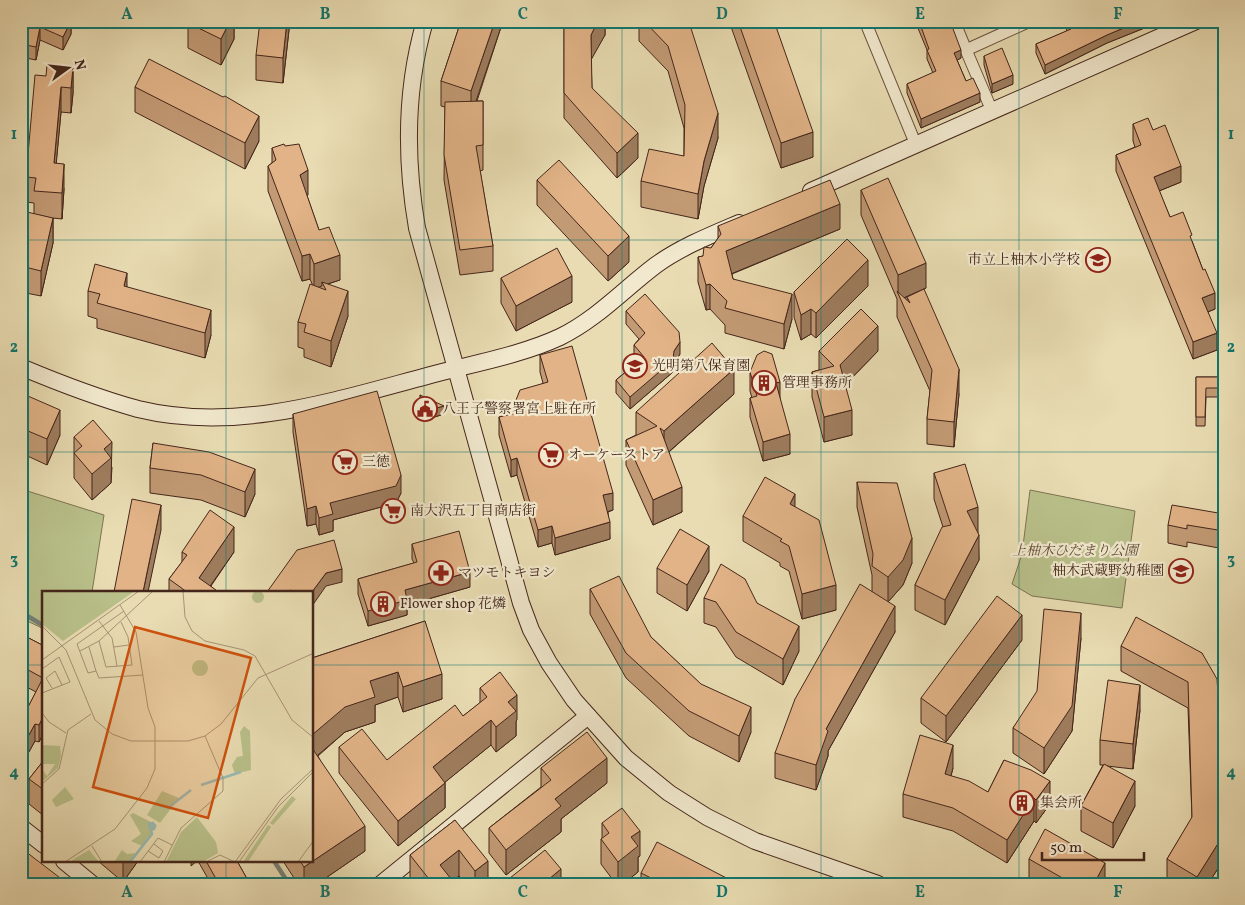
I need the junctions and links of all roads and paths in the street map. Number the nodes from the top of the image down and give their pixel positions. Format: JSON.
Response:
{"nodes":[{"id":1,"x":424,"y":21,"type":"edge"},
{"id":2,"x":865,"y":21,"type":"edge"},
{"id":3,"x":954,"y":21,"type":"edge"},
{"id":4,"x":1030,"y":21,"type":"edge"},
{"id":5,"x":1196,"y":21,"type":"edge"},
{"id":6,"x":966,"y":50,"type":"junction"},
{"id":7,"x":992,"y":111,"type":"junction"},
{"id":8,"x":916,"y":145,"type":"junction"},
{"id":9,"x":792,"y":199,"type":"edge"},
{"id":10,"x":750,"y":218,"type":"edge"},
{"id":11,"x":21,"y":367,"type":"edge"},
{"id":12,"x":454,"y":369,"type":"junction"},
{"id":13,"x":588,"y":716,"type":"junction"},
{"id":14,"x":21,"y":827,"type":"edge"},
{"id":15,"x":42,"y":843,"type":"edge"},
{"id":16,"x":65,"y":862,"type":"edge"},
{"id":17,"x":92,"y":884,"type":"edge"},
{"id":18,"x":381,"y":884,"type":"edge"},
{"id":19,"x":878,"y":884,"type":"edge"}],
"edges":[{"from":1,"to":12,"type":"street"},
{"from":2,"to":8,"type":"street"},
{"from":3,"to":6,"type":"street"},
{"from":4,"to":6,"type":"street"},
{"from":5,"to":7,"type":"street"},
{"from":6,"to":7,"type":"street"},
{"from":7,"to":8,"type":"street"},
{"from":8,"to":9,"type":"street"},
{"from":10,"to":12,"type":"street"},
{"from":11,"to":12,"type":"street"},
{"from":12,"to":13,"type":"street"},
{"from":13,"to":18,"type":"street"},
{"from":13,"to":19,"type":"street"},
{"from":14,"to":15,"type":"street"},
{"from":16,"to":17,"type":"street"}]}
